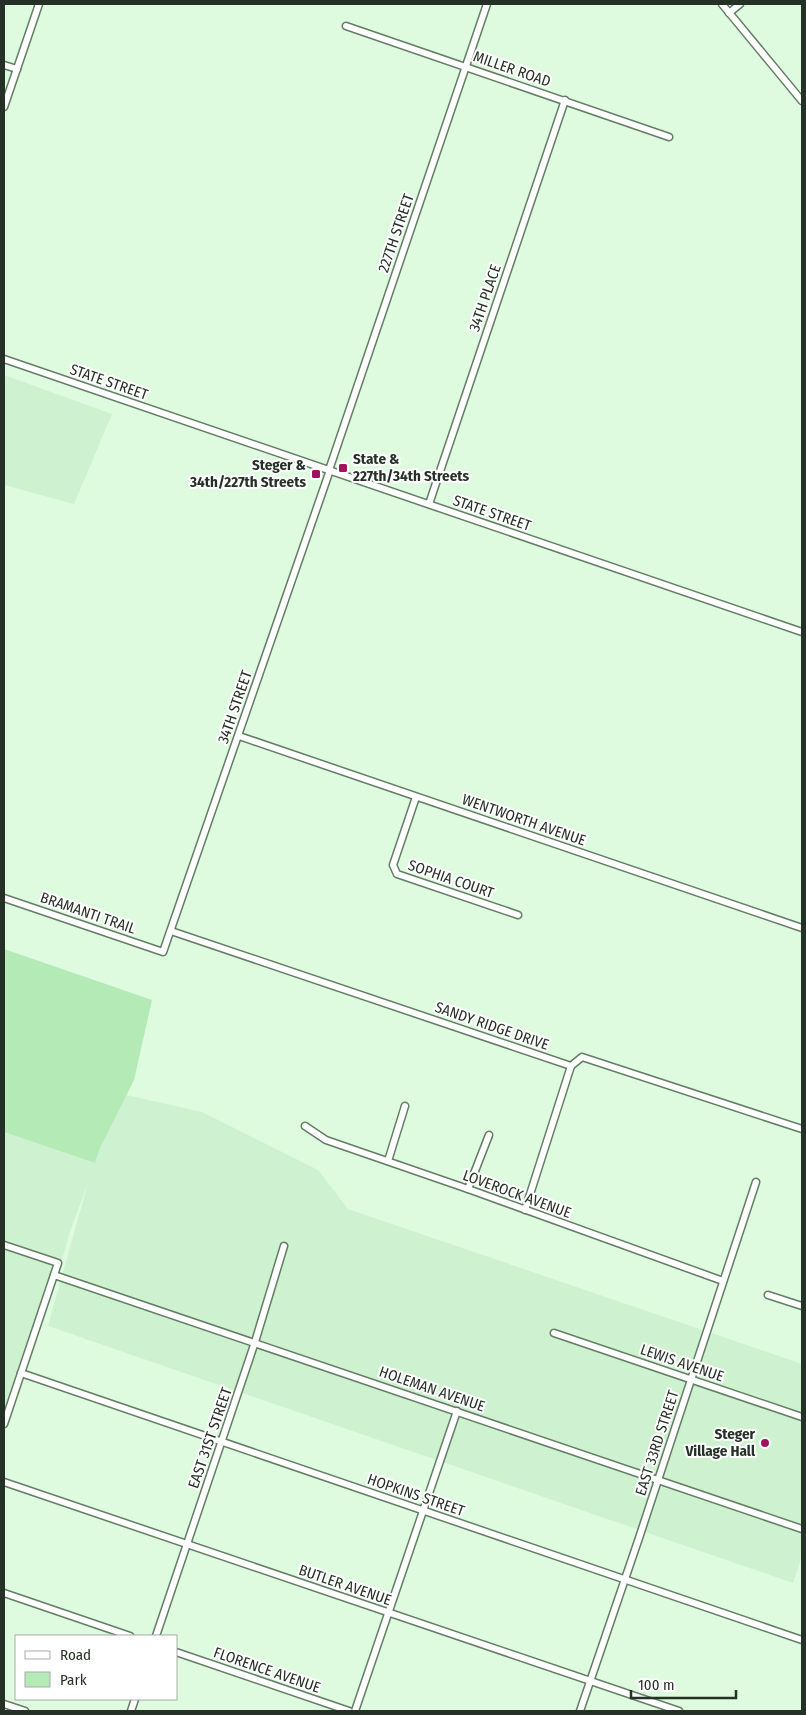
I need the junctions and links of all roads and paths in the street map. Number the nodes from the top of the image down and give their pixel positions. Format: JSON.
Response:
{"nodes":[{"id":1,"x":39,"y":4,"type":"edge"},
{"id":2,"x":487,"y":4,"type":"edge"},
{"id":3,"x":722,"y":4,"type":"edge"},
{"id":4,"x":740,"y":4,"type":"edge"},
{"id":5,"x":729,"y":13,"type":"junction"},
{"id":6,"x":346,"y":26,"type":"dead end"},
{"id":7,"x":4,"y":64,"type":"edge"},
{"id":8,"x":466,"y":66,"type":"junction"},
{"id":9,"x":17,"y":69,"type":"junction"},
{"id":10,"x":564,"y":100,"type":"junction"},
{"id":11,"x":802,"y":101,"type":"edge"},
{"id":12,"x":4,"y":107,"type":"edge"},
{"id":13,"x":669,"y":137,"type":"dead end"},
{"id":14,"x":4,"y":359,"type":"edge"},
{"id":15,"x":330,"y":470,"type":"junction"},
{"id":16,"x":428,"y":504,"type":"junction"},
{"id":17,"x":802,"y":632,"type":"edge"},
{"id":18,"x":239,"y":736,"type":"junction"},
{"id":19,"x":416,"y":797,"type":"junction"},
{"id":20,"x":4,"y":898,"type":"edge"},
{"id":21,"x":518,"y":915,"type":"dead end"},
{"id":22,"x":802,"y":928,"type":"edge"},
{"id":23,"x":171,"y":931,"type":"junction"},
{"id":24,"x":164,"y":952,"type":"joint"},
{"id":25,"x":571,"y":1066,"type":"junction"},
{"id":26,"x":405,"y":1106,"type":"dead end"},
{"id":27,"x":305,"y":1126,"type":"dead end"},
{"id":28,"x":802,"y":1129,"type":"edge"},
{"id":29,"x":489,"y":1135,"type":"dead end"},
{"id":30,"x":388,"y":1161,"type":"junction"},
{"id":31,"x":756,"y":1182,"type":"dead end"},
{"id":32,"x":468,"y":1189,"type":"junction"},
{"id":33,"x":525,"y":1210,"type":"junction"},
{"id":34,"x":4,"y":1245,"type":"edge"},
{"id":35,"x":284,"y":1246,"type":"dead end"},
{"id":36,"x":54,"y":1275,"type":"junction"},
{"id":37,"x":723,"y":1281,"type":"junction"},
{"id":38,"x":768,"y":1295,"type":"dead end"},
{"id":39,"x":802,"y":1306,"type":"edge"},
{"id":40,"x":554,"y":1333,"type":"dead end"},
{"id":41,"x":255,"y":1342,"type":"junction"},
{"id":42,"x":21,"y":1373,"type":"junction"},
{"id":43,"x":691,"y":1378,"type":"junction"},
{"id":44,"x":457,"y":1411,"type":"junction"},
{"id":45,"x":802,"y":1417,"type":"edge"},
{"id":46,"x":4,"y":1424,"type":"edge"},
{"id":47,"x":222,"y":1442,"type":"junction"},
{"id":48,"x":658,"y":1480,"type":"junction"},
{"id":49,"x":4,"y":1482,"type":"edge"},
{"id":50,"x":423,"y":1511,"type":"junction"},
{"id":51,"x":802,"y":1529,"type":"edge"},
{"id":52,"x":187,"y":1544,"type":"junction"},
{"id":53,"x":624,"y":1580,"type":"junction"},
{"id":54,"x":4,"y":1593,"type":"edge"},
{"id":55,"x":389,"y":1613,"type":"junction"},
{"id":56,"x":127,"y":1635,"type":"edge"},
{"id":57,"x":156,"y":1635,"type":"edge"},
{"id":58,"x":802,"y":1640,"type":"edge"},
{"id":59,"x":178,"y":1653,"type":"edge"},
{"id":60,"x":590,"y":1681,"type":"junction"},
{"id":61,"x":4,"y":1704,"type":"edge"},
{"id":62,"x":26,"y":1711,"type":"edge"},
{"id":63,"x":349,"y":1711,"type":"edge"},
{"id":64,"x":355,"y":1711,"type":"edge"},
{"id":65,"x":580,"y":1711,"type":"edge"},
{"id":66,"x":679,"y":1711,"type":"edge"}],
"edges":[{"from":1,"to":9,"type":"street"},
{"from":2,"to":8,"type":"street","name":"227TH STREET"},
{"from":3,"to":5,"type":"street"},
{"from":4,"to":5,"type":"street"},
{"from":5,"to":11,"type":"street"},
{"from":6,"to":8,"type":"street","name":"MILLER ROAD"},
{"from":7,"to":9,"type":"street"},
{"from":8,"to":10,"type":"street","name":"MILLER ROAD"},
{"from":8,"to":15,"type":"street","name":"227TH STREET"},
{"from":9,"to":12,"type":"street"},
{"from":10,"to":13,"type":"street","name":"MILLER ROAD"},
{"from":10,"to":16,"type":"street","name":"34TH PLACE"},
{"from":14,"to":15,"type":"street","name":"STATE STREET"},
{"from":15,"to":16,"type":"street","name":"STATE STREET"},
{"from":15,"to":18,"type":"street","name":"34TH STREET"},
{"from":16,"to":17,"type":"street","name":"STATE STREET"},
{"from":18,"to":19,"type":"street","name":"WENTWORTH AVENUE"},
{"from":18,"to":23,"type":"street","name":"34TH STREET"},
{"from":19,"to":21,"type":"street","name":"SOPHIA COURT"},
{"from":19,"to":22,"type":"street","name":"WENTWORTH AVENUE"},
{"from":20,"to":24,"type":"street","name":"BRAMANTI TRAIL"},
{"from":23,"to":24,"type":"street","name":"34TH STREET"},
{"from":23,"to":25,"type":"street","name":"SANDY RIDGE DRIVE"},
{"from":25,"to":28,"type":"street"},
{"from":25,"to":33,"type":"street"},
{"from":26,"to":30,"type":"street"},
{"from":27,"to":30,"type":"street","name":"LOVEROCK AVENUE"},
{"from":29,"to":32,"type":"street"},
{"from":30,"to":32,"type":"street","name":"LOVEROCK AVENUE"},
{"from":31,"to":37,"type":"street","name":"EAST 33RD STREET"},
{"from":32,"to":33,"type":"street","name":"LOVEROCK AVENUE"},
{"from":33,"to":37,"type":"street","name":"LOVEROCK AVENUE"},
{"from":34,"to":36,"type":"street"},
{"from":35,"to":41,"type":"street","name":"EAST 31ST STREET"},
{"from":36,"to":41,"type":"street","name":"HOLEMAN AVENUE"},
{"from":36,"to":42,"type":"street"},
{"from":37,"to":43,"type":"street","name":"EAST 33RD STREET"},
{"from":38,"to":39,"type":"street"},
{"from":40,"to":43,"type":"street","name":"LEWIS AVENUE"},
{"from":41,"to":44,"type":"street","name":"HOLEMAN AVENUE"},
{"from":41,"to":47,"type":"street","name":"EAST 31ST STREET"},
{"from":42,"to":46,"type":"street"},
{"from":42,"to":47,"type":"street","name":"HOPKINS STREET"},
{"from":43,"to":45,"type":"street","name":"LEWIS AVENUE"},
{"from":43,"to":48,"type":"street","name":"EAST 33RD STREET"},
{"from":44,"to":48,"type":"street","name":"HOLEMAN AVENUE"},
{"from":44,"to":50,"type":"street"},
{"from":47,"to":50,"type":"street","name":"HOPKINS STREET"},
{"from":47,"to":52,"type":"street","name":"EAST 31ST STREET"},
{"from":48,"to":51,"type":"street","name":"HOLEMAN AVENUE"},
{"from":48,"to":53,"type":"street","name":"EAST 33RD STREET"},
{"from":49,"to":52,"type":"street","name":"BUTLER AVENUE"},
{"from":50,"to":53,"type":"street","name":"HOPKINS STREET"},
{"from":50,"to":55,"type":"street"},
{"from":52,"to":55,"type":"street","name":"BUTLER AVENUE"},
{"from":52,"to":57,"type":"street","name":"EAST 31ST STREET"},
{"from":53,"to":58,"type":"street","name":"HOPKINS STREET"},
{"from":53,"to":60,"type":"street","name":"EAST 33RD STREET"},
{"from":54,"to":56,"type":"street"},
{"from":55,"to":60,"type":"street","name":"BUTLER AVENUE"},
{"from":55,"to":64,"type":"street"},
{"from":59,"to":63,"type":"street","name":"FLORENCE AVENUE"},
{"from":60,"to":65,"type":"street","name":"EAST 33RD STREET"},
{"from":60,"to":66,"type":"street","name":"BUTLER AVENUE"},
{"from":61,"to":62,"type":"street"}]}
